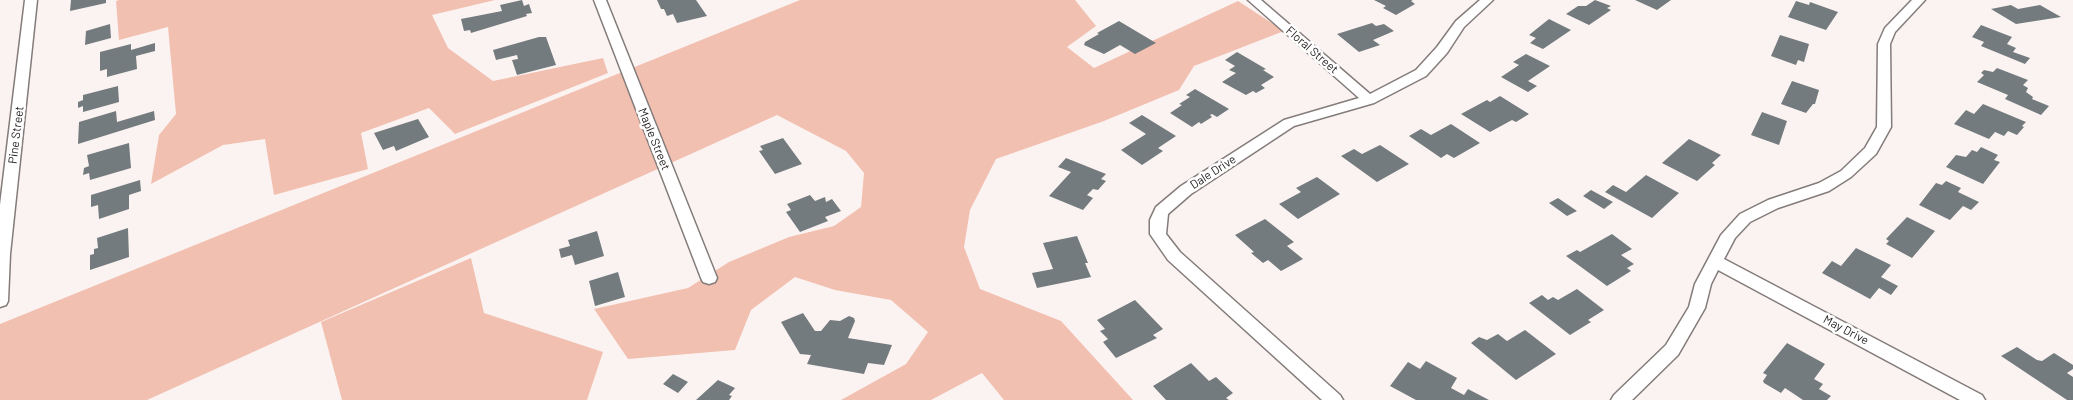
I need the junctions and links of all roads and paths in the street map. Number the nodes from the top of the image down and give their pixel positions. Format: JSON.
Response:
{"nodes":[{"id":1,"x":31,"y":0,"type":"edge"},
{"id":2,"x":600,"y":0,"type":"edge"},
{"id":3,"x":1254,"y":0,"type":"edge"},
{"id":4,"x":1487,"y":0,"type":"edge"},
{"id":5,"x":1920,"y":0,"type":"edge"},
{"id":6,"x":1369,"y":100,"type":"junction"},
{"id":7,"x":1,"y":254,"type":"edge"},
{"id":8,"x":1715,"y":261,"type":"junction"},
{"id":9,"x":709,"y":278,"type":"dead end"},
{"id":10,"x":0,"y":300,"type":"edge"},
{"id":11,"x":1334,"y":400,"type":"edge"},
{"id":12,"x":1620,"y":400,"type":"edge"},
{"id":13,"x":1976,"y":400,"type":"edge"}],
"edges":[{"from":1,"to":7,"type":"street","name":"Pine Street"},
{"from":2,"to":9,"type":"street","name":"Maple Street"},
{"from":3,"to":6,"type":"street","name":"Floral Street"},
{"from":4,"to":6,"type":"street","name":"Dale Drive"},
{"from":5,"to":8,"type":"street"},
{"from":6,"to":11,"type":"street","name":"Dale Drive"},
{"from":7,"to":10,"type":"street","name":"Pine Street"},
{"from":8,"to":12,"type":"street"},
{"from":8,"to":13,"type":"street","name":"May Drive"}]}
